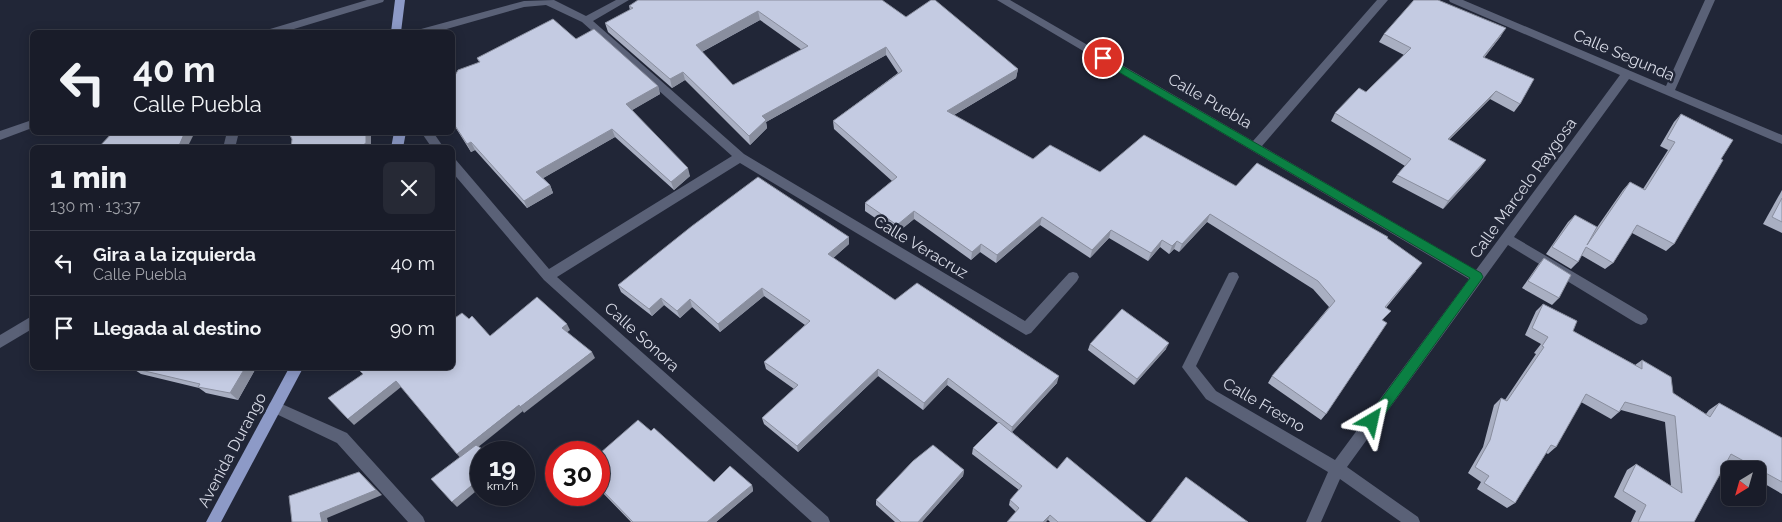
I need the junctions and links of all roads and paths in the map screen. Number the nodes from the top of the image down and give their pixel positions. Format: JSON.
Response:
{"nodes":[{"id":1,"x":379,"y":0,"type":"edge"},
{"id":2,"x":400,"y":0,"type":"edge"},
{"id":3,"x":624,"y":0,"type":"edge"},
{"id":4,"x":1002,"y":0,"type":"edge"},
{"id":5,"x":1383,"y":0,"type":"edge"},
{"id":6,"x":1454,"y":0,"type":"edge"},
{"id":7,"x":1710,"y":0,"type":"edge"},
{"id":8,"x":586,"y":20,"type":"junction"},
{"id":9,"x":281,"y":30,"type":"edge"},
{"id":10,"x":396,"y":30,"type":"edge"},
{"id":11,"x":433,"y":30,"type":"edge"},
{"id":12,"x":1627,"y":73,"type":"junction"},
{"id":13,"x":1669,"y":92,"type":"junction"},
{"id":14,"x":30,"y":125,"type":"edge"},
{"id":15,"x":428,"y":135,"type":"edge"},
{"id":16,"x":0,"y":136,"type":"edge"},
{"id":17,"x":1782,"y":140,"type":"edge"},
{"id":18,"x":437,"y":145,"type":"edge"},
{"id":19,"x":1255,"y":146,"type":"junction"},
{"id":20,"x":740,"y":157,"type":"junction"},
{"id":21,"x":455,"y":167,"type":"edge"},
{"id":22,"x":1506,"y":238,"type":"junction"},
{"id":23,"x":548,"y":276,"type":"junction"},
{"id":24,"x":1233,"y":276,"type":"dead end"},
{"id":25,"x":1073,"y":277,"type":"dead end"},
{"id":26,"x":1477,"y":277,"type":"junction"},
{"id":27,"x":1641,"y":319,"type":"dead end"},
{"id":28,"x":30,"y":323,"type":"edge"},
{"id":29,"x":0,"y":342,"type":"edge"},
{"id":30,"x":295,"y":370,"type":"edge"},
{"id":31,"x":275,"y":407,"type":"junction"},
{"id":32,"x":1337,"y":469,"type":"junction"},
{"id":33,"x":213,"y":522,"type":"edge"},
{"id":34,"x":418,"y":522,"type":"edge"},
{"id":35,"x":823,"y":522,"type":"edge"},
{"id":36,"x":1313,"y":522,"type":"edge"},
{"id":37,"x":1413,"y":522,"type":"edge"}],
"edges":[{"from":1,"to":9,"type":"street"},
{"from":2,"to":10,"type":"main road"},
{"from":3,"to":8,"type":"street"},
{"from":4,"to":19,"type":"street","name":"Calle Puebla"},
{"from":5,"to":19,"type":"street"},
{"from":6,"to":12,"type":"street","name":"Calle Segunda"},
{"from":7,"to":13,"type":"street"},
{"from":8,"to":11,"type":"street","name":"Calle Veracruz"},
{"from":8,"to":20,"type":"street","name":"Calle Veracruz"},
{"from":12,"to":13,"type":"street","name":"Calle Segunda"},
{"from":12,"to":22,"type":"street","name":"Calle Marcelo Raygosa"},
{"from":13,"to":17,"type":"street","name":"Calle Segunda"},
{"from":14,"to":16,"type":"street"},
{"from":15,"to":18,"type":"street"},
{"from":19,"to":26,"type":"street","name":"Calle Puebla"},
{"from":20,"to":23,"type":"street"},
{"from":20,"to":25,"type":"street","name":"Calle Veracruz"},
{"from":21,"to":23,"type":"street","name":"Calle Sonora"},
{"from":22,"to":26,"type":"street","name":"Calle Marcelo Raygosa"},
{"from":22,"to":27,"type":"street"},
{"from":23,"to":35,"type":"street","name":"Calle Sonora"},
{"from":24,"to":32,"type":"street","name":"Calle Fresno"},
{"from":26,"to":32,"type":"street","name":"Calle Marcelo Raygosa"},
{"from":28,"to":29,"type":"street"},
{"from":30,"to":31,"type":"main road","name":"Avenida Durango"},
{"from":31,"to":33,"type":"main road","name":"Avenida Durango"},
{"from":31,"to":34,"type":"street"},
{"from":32,"to":36,"type":"street","name":"Calle Marcelo Raygosa"},
{"from":32,"to":37,"type":"street","name":"Calle Fresno"}]}
